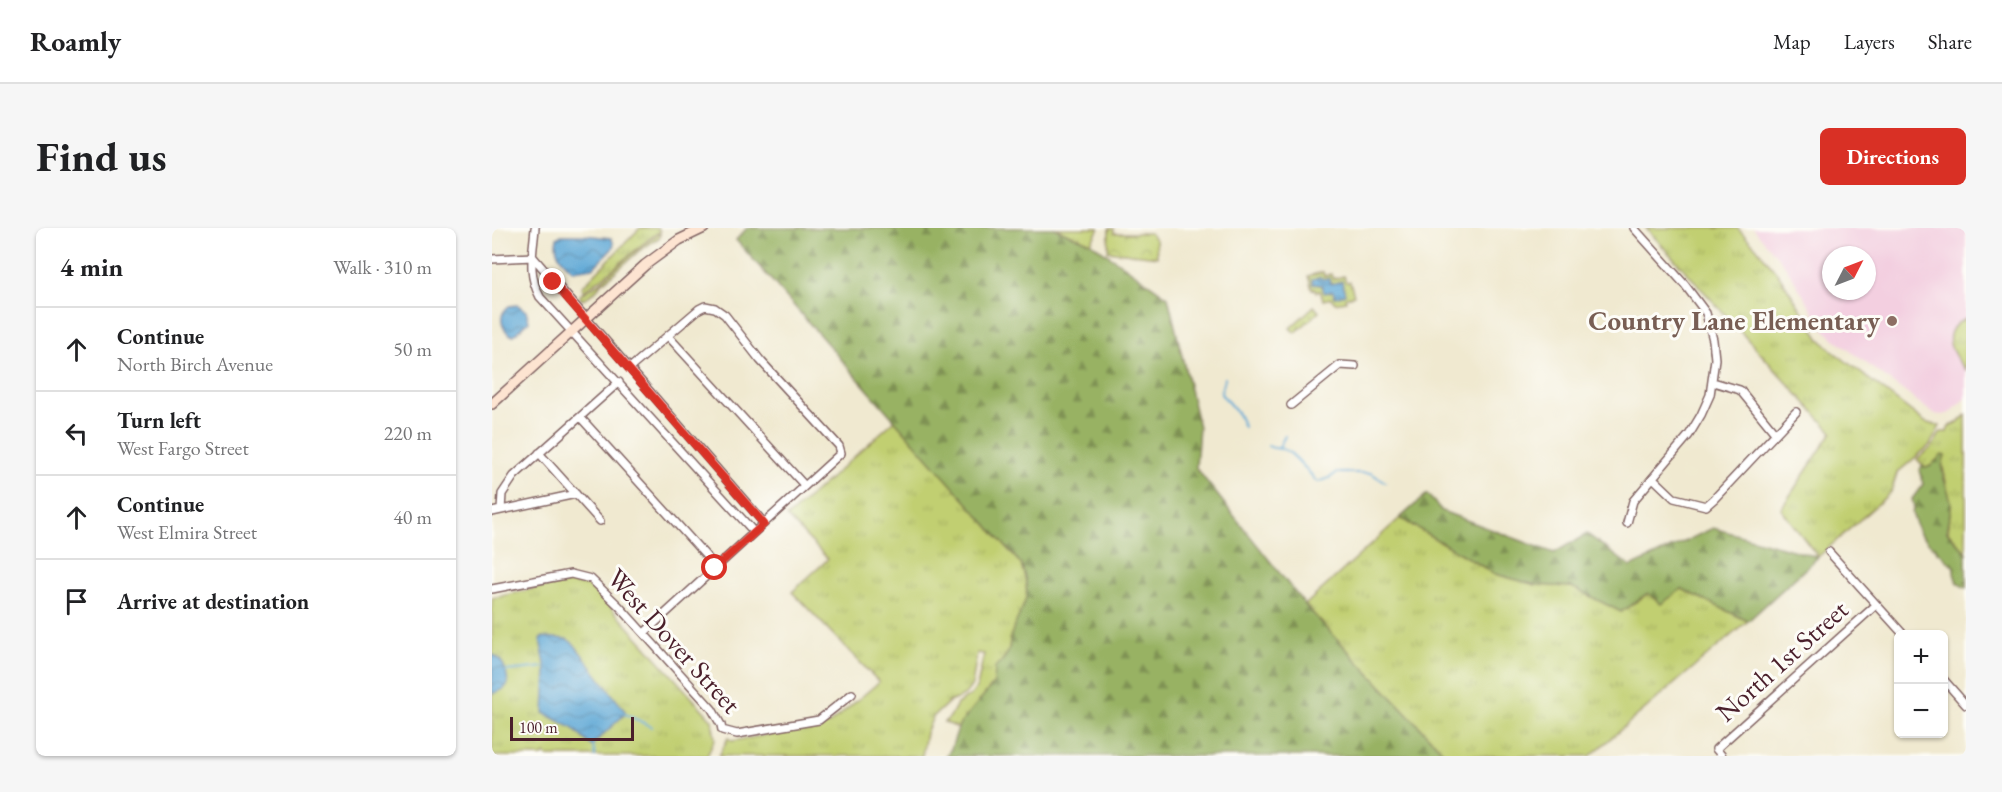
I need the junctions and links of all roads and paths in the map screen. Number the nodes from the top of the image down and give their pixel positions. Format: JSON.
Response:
{"nodes":[{"id":1,"x":536,"y":228,"type":"edge"},
{"id":2,"x":704,"y":228,"type":"edge"},
{"id":3,"x":1634,"y":228,"type":"edge"},
{"id":4,"x":533,"y":257,"type":"junction"},
{"id":5,"x":492,"y":259,"type":"edge"},
{"id":6,"x":586,"y":319,"type":"junction"},
{"id":7,"x":572,"y":332,"type":"junction"},
{"id":8,"x":668,"y":336,"type":"junction"},
{"id":9,"x":1355,"y":366,"type":"dead end"},
{"id":10,"x":630,"y":368,"type":"junction"},
{"id":11,"x":619,"y":382,"type":"junction"},
{"id":12,"x":1713,"y":382,"type":"junction"},
{"id":13,"x":492,"y":404,"type":"edge"},
{"id":14,"x":1291,"y":405,"type":"dead end"},
{"id":15,"x":1796,"y":412,"type":"dead end"},
{"id":16,"x":580,"y":417,"type":"junction"},
{"id":17,"x":1775,"y":433,"type":"junction"},
{"id":18,"x":540,"y":453,"type":"junction"},
{"id":19,"x":1653,"y":478,"type":"junction"},
{"id":20,"x":805,"y":486,"type":"junction"},
{"id":21,"x":576,"y":494,"type":"junction"},
{"id":22,"x":501,"y":510,"type":"junction"},
{"id":23,"x":492,"y":512,"type":"edge"},
{"id":24,"x":600,"y":521,"type":"dead end"},
{"id":25,"x":1627,"y":523,"type":"dead end"},
{"id":26,"x":764,"y":524,"type":"junction"},
{"id":27,"x":754,"y":532,"type":"junction"},
{"id":28,"x":1829,"y":552,"type":"dead end"},
{"id":29,"x":716,"y":567,"type":"junction"},
{"id":30,"x":492,"y":590,"type":"edge"},
{"id":31,"x":1876,"y":605,"type":"junction"},
{"id":32,"x":1899,"y":630,"type":"edge"},
{"id":33,"x":644,"y":633,"type":"junction"},
{"id":34,"x":1948,"y":684,"type":"edge"},
{"id":35,"x":852,"y":694,"type":"dead end"},
{"id":36,"x":1966,"y":705,"type":"edge"},
{"id":37,"x":1722,"y":756,"type":"edge"}],
"edges":[{"from":1,"to":4,"type":"street"},
{"from":2,"to":6,"type":"main road"},
{"from":3,"to":12,"type":"street"},
{"from":4,"to":5,"type":"street"},
{"from":4,"to":6,"type":"street"},
{"from":4,"to":7,"type":"street"},
{"from":6,"to":7,"type":"main road"},
{"from":6,"to":10,"type":"street"},
{"from":7,"to":11,"type":"street"},
{"from":7,"to":13,"type":"main road"},
{"from":8,"to":10,"type":"street"},
{"from":8,"to":20,"type":"street"},
{"from":8,"to":20,"type":"street"},
{"from":9,"to":14,"type":"street"},
{"from":10,"to":26,"type":"street"},
{"from":11,"to":16,"type":"street"},
{"from":11,"to":27,"type":"street"},
{"from":12,"to":17,"type":"street"},
{"from":12,"to":19,"type":"street"},
{"from":15,"to":17,"type":"street"},
{"from":16,"to":18,"type":"street"},
{"from":16,"to":29,"type":"street"},
{"from":17,"to":19,"type":"street"},
{"from":18,"to":21,"type":"street"},
{"from":18,"to":22,"type":"street"},
{"from":19,"to":25,"type":"street"},
{"from":20,"to":26,"type":"street"},
{"from":21,"to":22,"type":"street"},
{"from":21,"to":24,"type":"street"},
{"from":22,"to":23,"type":"street"},
{"from":26,"to":27,"type":"street"},
{"from":27,"to":29,"type":"street"},
{"from":28,"to":31,"type":"street"},
{"from":29,"to":33,"type":"street"},
{"from":30,"to":33,"type":"street","name":"West Dover Street"},
{"from":31,"to":32,"type":"street"},
{"from":31,"to":37,"type":"street","name":"North 1st Street"},
{"from":33,"to":35,"type":"street","name":"West Dover Street"},
{"from":34,"to":36,"type":"street"}]}
